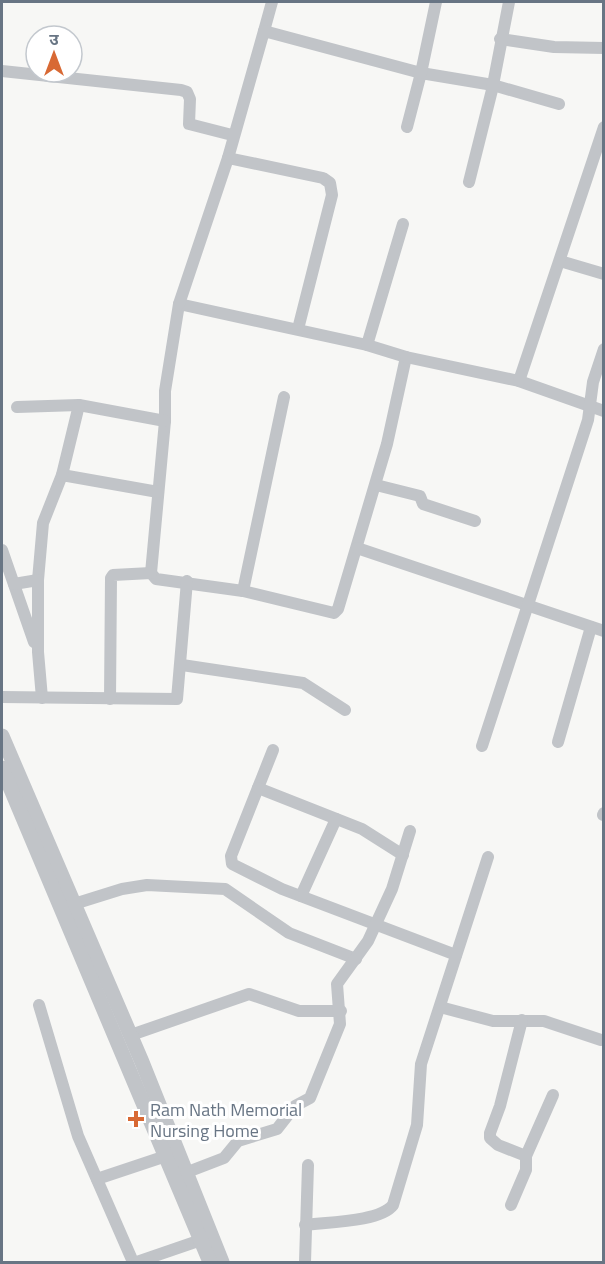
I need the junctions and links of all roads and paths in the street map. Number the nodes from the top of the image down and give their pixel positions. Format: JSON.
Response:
{"nodes":[{"id":1,"x":272,"y":2,"type":"edge"},
{"id":2,"x":436,"y":2,"type":"edge"},
{"id":3,"x":509,"y":2,"type":"edge"},
{"id":4,"x":264,"y":32,"type":"junction"},
{"id":5,"x":501,"y":39,"type":"junction"},
{"id":6,"x":603,"y":48,"type":"edge"},
{"id":7,"x":2,"y":71,"type":"edge"},
{"id":8,"x":422,"y":73,"type":"junction"},
{"id":9,"x":493,"y":85,"type":"junction"},
{"id":10,"x":559,"y":104,"type":"dead end"},
{"id":11,"x":407,"y":127,"type":"dead end"},
{"id":12,"x":603,"y":127,"type":"edge"},
{"id":13,"x":232,"y":135,"type":"junction"},
{"id":14,"x":228,"y":158,"type":"junction"},
{"id":15,"x":469,"y":182,"type":"dead end"},
{"id":16,"x":403,"y":224,"type":"dead end"},
{"id":17,"x":560,"y":261,"type":"junction"},
{"id":18,"x":603,"y":274,"type":"edge"},
{"id":19,"x":179,"y":304,"type":"junction"},
{"id":20,"x":298,"y":329,"type":"junction"},
{"id":21,"x":367,"y":345,"type":"junction"},
{"id":22,"x":603,"y":349,"type":"edge"},
{"id":23,"x":406,"y":357,"type":"junction"},
{"id":24,"x":519,"y":381,"type":"junction"},
{"id":25,"x":284,"y":397,"type":"dead end"},
{"id":26,"x":79,"y":405,"type":"junction"},
{"id":27,"x":591,"y":405,"type":"junction"},
{"id":28,"x":17,"y":406,"type":"dead end"},
{"id":29,"x":603,"y":411,"type":"edge"},
{"id":30,"x":165,"y":421,"type":"junction"},
{"id":31,"x":62,"y":475,"type":"junction"},
{"id":32,"x":376,"y":485,"type":"junction"},
{"id":33,"x":158,"y":492,"type":"junction"},
{"id":34,"x":475,"y":521,"type":"dead end"},
{"id":35,"x":357,"y":548,"type":"junction"},
{"id":36,"x":2,"y":550,"type":"edge"},
{"id":37,"x":151,"y":573,"type":"junction"},
{"id":38,"x":38,"y":580,"type":"junction"},
{"id":39,"x":187,"y":581,"type":"junction"},
{"id":40,"x":14,"y":584,"type":"junction"},
{"id":41,"x":243,"y":591,"type":"junction"},
{"id":42,"x":528,"y":607,"type":"junction"},
{"id":43,"x":591,"y":627,"type":"junction"},
{"id":44,"x":603,"y":631,"type":"edge"},
{"id":45,"x":38,"y":652,"type":"junction"},
{"id":46,"x":182,"y":665,"type":"junction"},
{"id":47,"x":2,"y":697,"type":"edge"},
{"id":48,"x":42,"y":698,"type":"junction"},
{"id":49,"x":110,"y":699,"type":"junction"},
{"id":50,"x":345,"y":710,"type":"dead end"},
{"id":51,"x":2,"y":736,"type":"edge"},
{"id":52,"x":558,"y":742,"type":"dead end"},
{"id":53,"x":482,"y":746,"type":"dead end"},
{"id":54,"x":273,"y":750,"type":"dead end"},
{"id":55,"x":3,"y":777,"type":"edge"},
{"id":56,"x":258,"y":788,"type":"junction"},
{"id":57,"x":336,"y":819,"type":"junction"},
{"id":58,"x":410,"y":831,"type":"dead end"},
{"id":59,"x":402,"y":855,"type":"junction"},
{"id":60,"x":488,"y":857,"type":"dead end"},
{"id":61,"x":301,"y":896,"type":"junction"},
{"id":62,"x":74,"y":904,"type":"junction"},
{"id":63,"x":376,"y":925,"type":"junction"},
{"id":64,"x":456,"y":955,"type":"junction"},
{"id":65,"x":356,"y":959,"type":"junction"},
{"id":66,"x":39,"y":1005,"type":"dead end"},
{"id":67,"x":440,"y":1007,"type":"junction"},
{"id":68,"x":341,"y":1011,"type":"junction"},
{"id":69,"x":522,"y":1020,"type":"junction"},
{"id":70,"x":131,"y":1035,"type":"junction"},
{"id":71,"x":601,"y":1040,"type":"dead end"},
{"id":72,"x":553,"y":1095,"type":"dead end"},
{"id":73,"x":166,"y":1156,"type":"junction"},
{"id":74,"x":526,"y":1156,"type":"junction"},
{"id":75,"x":308,"y":1165,"type":"dead end"},
{"id":76,"x":186,"y":1173,"type":"junction"},
{"id":77,"x":97,"y":1179,"type":"junction"},
{"id":78,"x":512,"y":1205,"type":"dead end"},
{"id":79,"x":305,"y":1225,"type":"junction"},
{"id":80,"x":201,"y":1240,"type":"junction"},
{"id":81,"x":135,"y":1263,"type":"edge"},
{"id":82,"x":210,"y":1263,"type":"edge"},
{"id":83,"x":222,"y":1263,"type":"edge"},
{"id":84,"x":305,"y":1263,"type":"edge"}],
"edges":[{"from":1,"to":4,"type":"street"},
{"from":2,"to":8,"type":"street"},
{"from":3,"to":5,"type":"street"},
{"from":4,"to":8,"type":"street"},
{"from":4,"to":13,"type":"street"},
{"from":5,"to":6,"type":"street"},
{"from":5,"to":9,"type":"street"},
{"from":7,"to":13,"type":"street"},
{"from":8,"to":9,"type":"street"},
{"from":8,"to":11,"type":"street"},
{"from":9,"to":10,"type":"street"},
{"from":9,"to":15,"type":"street"},
{"from":12,"to":17,"type":"street"},
{"from":13,"to":14,"type":"street"},
{"from":14,"to":19,"type":"street"},
{"from":14,"to":20,"type":"street"},
{"from":16,"to":21,"type":"street"},
{"from":17,"to":18,"type":"street"},
{"from":17,"to":24,"type":"street"},
{"from":19,"to":20,"type":"street"},
{"from":19,"to":30,"type":"street"},
{"from":20,"to":21,"type":"street"},
{"from":21,"to":23,"type":"street"},
{"from":22,"to":27,"type":"street"},
{"from":23,"to":24,"type":"street"},
{"from":23,"to":32,"type":"street"},
{"from":24,"to":27,"type":"street"},
{"from":25,"to":41,"type":"street"},
{"from":26,"to":28,"type":"street"},
{"from":26,"to":30,"type":"street"},
{"from":26,"to":31,"type":"street"},
{"from":27,"to":29,"type":"street"},
{"from":27,"to":42,"type":"street"},
{"from":30,"to":33,"type":"street"},
{"from":31,"to":33,"type":"street"},
{"from":31,"to":38,"type":"street"},
{"from":32,"to":34,"type":"street"},
{"from":32,"to":35,"type":"street"},
{"from":33,"to":37,"type":"street"},
{"from":35,"to":41,"type":"street"},
{"from":35,"to":42,"type":"street"},
{"from":36,"to":40,"type":"street"},
{"from":37,"to":39,"type":"street"},
{"from":37,"to":49,"type":"street"},
{"from":38,"to":40,"type":"street"},
{"from":38,"to":45,"type":"street"},
{"from":39,"to":41,"type":"street"},
{"from":39,"to":46,"type":"street"},
{"from":40,"to":45,"type":"street"},
{"from":42,"to":43,"type":"street"},
{"from":42,"to":53,"type":"street"},
{"from":43,"to":44,"type":"street"},
{"from":43,"to":52,"type":"street"},
{"from":45,"to":48,"type":"street"},
{"from":46,"to":49,"type":"street"},
{"from":46,"to":50,"type":"street"},
{"from":47,"to":48,"type":"street"},
{"from":48,"to":49,"type":"street"},
{"from":51,"to":62,"type":"street"},
{"from":54,"to":56,"type":"street"},
{"from":55,"to":73,"type":"street"},
{"from":56,"to":57,"type":"street"},
{"from":56,"to":61,"type":"street"},
{"from":57,"to":59,"type":"street"},
{"from":57,"to":61,"type":"street"},
{"from":58,"to":59,"type":"street"},
{"from":59,"to":63,"type":"street"},
{"from":60,"to":64,"type":"street"},
{"from":61,"to":63,"type":"street"},
{"from":62,"to":65,"type":"street"},
{"from":62,"to":70,"type":"street"},
{"from":63,"to":64,"type":"street"},
{"from":63,"to":65,"type":"street"},
{"from":64,"to":67,"type":"street"},
{"from":65,"to":68,"type":"street"},
{"from":66,"to":77,"type":"street"},
{"from":67,"to":69,"type":"street"},
{"from":67,"to":79,"type":"street"},
{"from":68,"to":70,"type":"street"},
{"from":68,"to":76,"type":"street"},
{"from":69,"to":71,"type":"street"},
{"from":69,"to":74,"type":"street"},
{"from":70,"to":76,"type":"street"},
{"from":72,"to":74,"type":"street"},
{"from":73,"to":77,"type":"street"},
{"from":73,"to":80,"type":"street"},
{"from":74,"to":78,"type":"street"},
{"from":75,"to":79,"type":"street"},
{"from":76,"to":83,"type":"street"},
{"from":77,"to":81,"type":"street"},
{"from":79,"to":84,"type":"street"},
{"from":80,"to":81,"type":"street"},
{"from":80,"to":82,"type":"street"}]}
